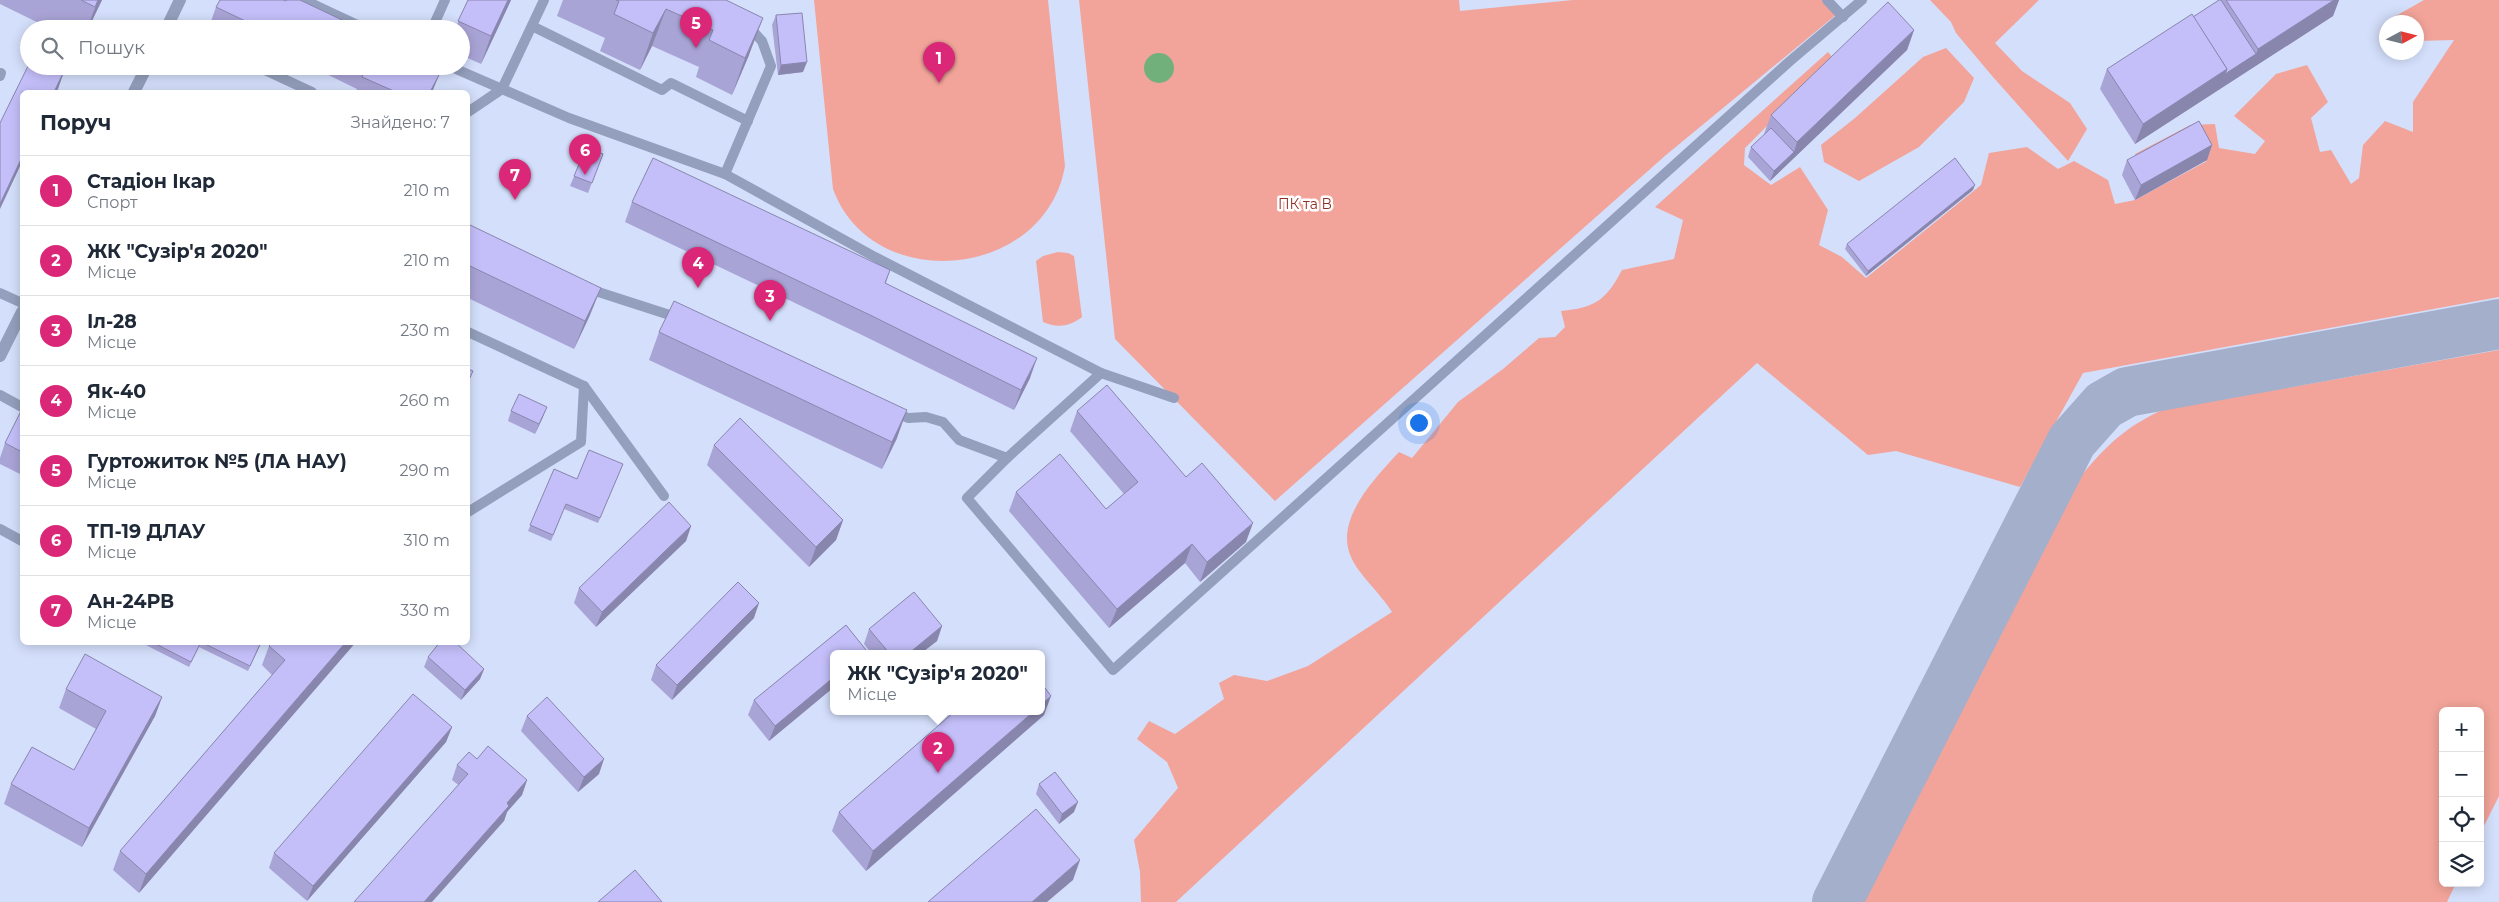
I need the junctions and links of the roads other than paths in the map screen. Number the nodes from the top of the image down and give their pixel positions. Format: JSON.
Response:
{"nodes":[{"id":1,"x":180,"y":0,"type":"edge"},
{"id":2,"x":304,"y":0,"type":"edge"},
{"id":3,"x":445,"y":0,"type":"edge"},
{"id":4,"x":544,"y":0,"type":"edge"},
{"id":5,"x":1827,"y":0,"type":"edge"},
{"id":6,"x":1862,"y":0,"type":"edge"},
{"id":7,"x":1843,"y":17,"type":"junction"},
{"id":8,"x":740,"y":18,"type":"edge"},
{"id":9,"x":173,"y":20,"type":"edge"},
{"id":10,"x":347,"y":20,"type":"edge"},
{"id":11,"x":436,"y":20,"type":"edge"},
{"id":12,"x":532,"y":26,"type":"junction"},
{"id":13,"x":142,"y":75,"type":"edge"},
{"id":14,"x":275,"y":75,"type":"edge"},
{"id":15,"x":470,"y":75,"type":"edge"},
{"id":16,"x":502,"y":89,"type":"junction"},
{"id":17,"x":135,"y":90,"type":"edge"},
{"id":18,"x":308,"y":90,"type":"edge"},
{"id":19,"x":470,"y":111,"type":"edge"},
{"id":20,"x":748,"y":121,"type":"junction"},
{"id":21,"x":725,"y":174,"type":"junction"},
{"id":22,"x":576,"y":283,"type":"edge"},
{"id":23,"x":0,"y":292,"type":"edge"},
{"id":24,"x":20,"y":302,"type":"edge"},
{"id":25,"x":20,"y":316,"type":"edge"},
{"id":26,"x":688,"y":322,"type":"edge"},
{"id":27,"x":470,"y":333,"type":"edge"},
{"id":28,"x":0,"y":356,"type":"edge"},
{"id":29,"x":1101,"y":373,"type":"junction"},
{"id":30,"x":584,"y":386,"type":"junction"},
{"id":31,"x":0,"y":396,"type":"edge"},
{"id":32,"x":1174,"y":398,"type":"dead end"},
{"id":33,"x":20,"y":405,"type":"edge"},
{"id":34,"x":882,"y":406,"type":"edge"},
{"id":35,"x":1007,"y":458,"type":"junction"},
{"id":36,"x":664,"y":496,"type":"dead end"},
{"id":37,"x":470,"y":511,"type":"edge"},
{"id":38,"x":0,"y":529,"type":"edge"},
{"id":39,"x":20,"y":540,"type":"edge"}],
"edges":[{"from":1,"to":9,"type":"street"},
{"from":2,"to":10,"type":"lane"},
{"from":3,"to":11,"type":"lane"},
{"from":4,"to":12,"type":"lane"},
{"from":5,"to":7,"type":"lane"},
{"from":6,"to":7,"type":"lane"},
{"from":7,"to":35,"type":"lane"},
{"from":8,"to":20,"type":"lane"},
{"from":12,"to":16,"type":"lane"},
{"from":12,"to":20,"type":"lane"},
{"from":13,"to":17,"type":"street"},
{"from":14,"to":18,"type":"lane"},
{"from":15,"to":16,"type":"lane"},
{"from":16,"to":19,"type":"lane"},
{"from":16,"to":21,"type":"lane"},
{"from":20,"to":21,"type":"lane"},
{"from":21,"to":29,"type":"lane"},
{"from":22,"to":26,"type":"lane"},
{"from":23,"to":24,"type":"lane"},
{"from":25,"to":28,"type":"street"},
{"from":27,"to":30,"type":"lane"},
{"from":29,"to":32,"type":"lane"},
{"from":29,"to":35,"type":"lane"},
{"from":30,"to":36,"type":"lane"},
{"from":30,"to":37,"type":"lane"},
{"from":31,"to":33,"type":"lane"},
{"from":34,"to":35,"type":"lane"},
{"from":38,"to":39,"type":"lane"}]}
